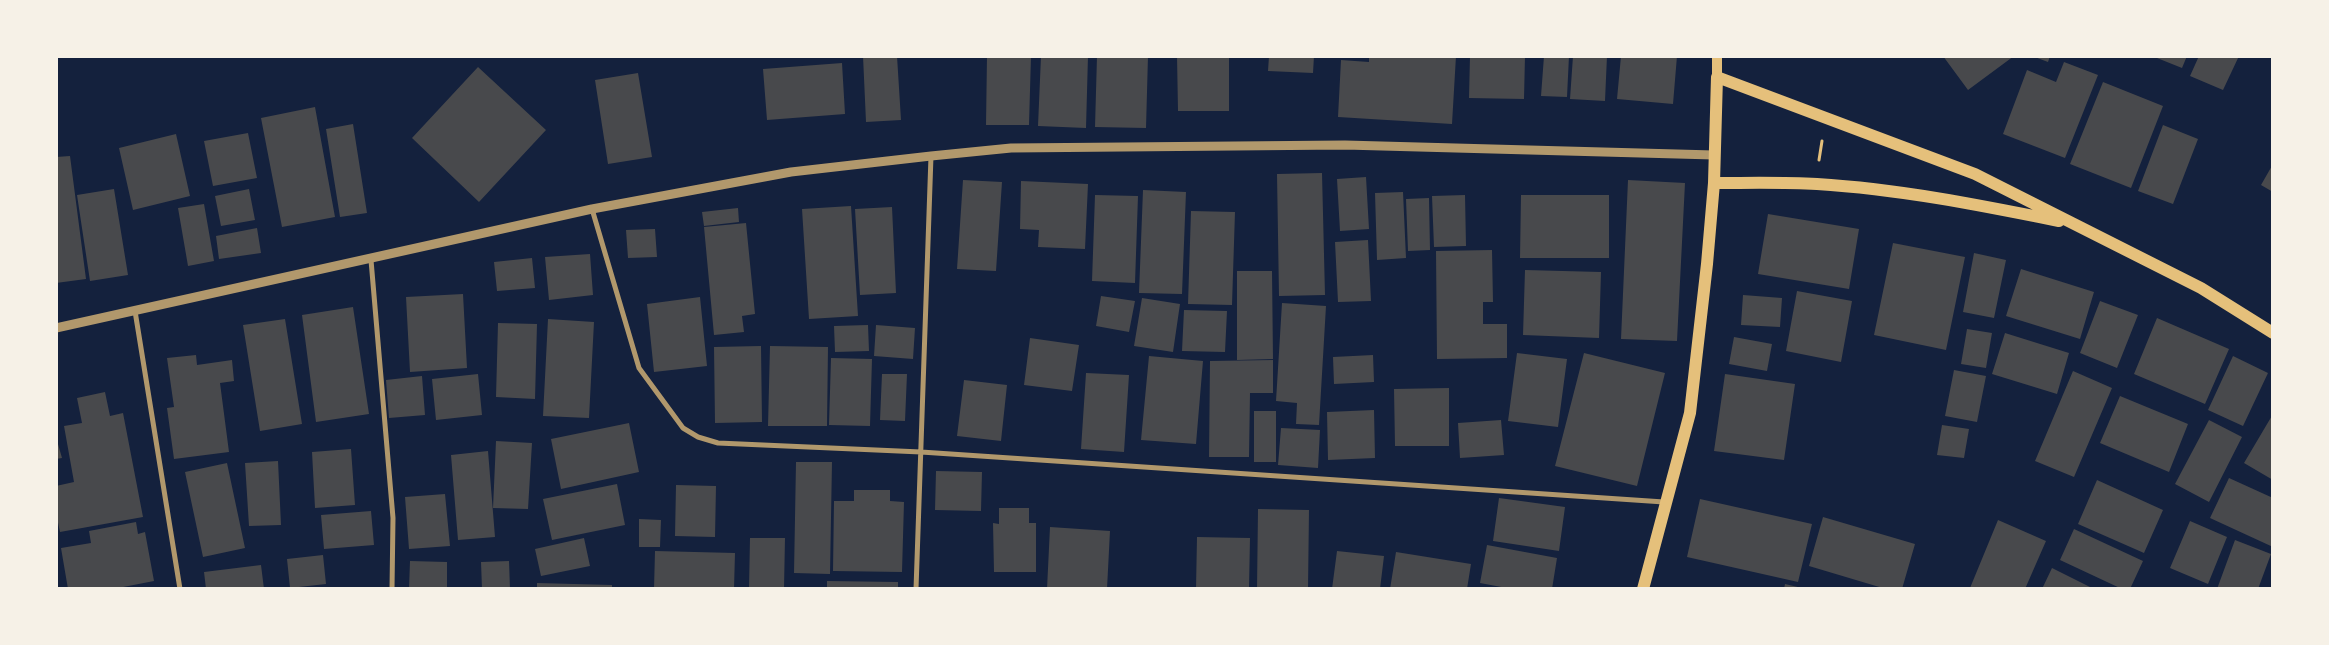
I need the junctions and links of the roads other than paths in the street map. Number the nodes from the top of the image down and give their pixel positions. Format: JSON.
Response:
{"nodes":[{"id":1,"x":1717,"y":56,"type":"edge"},
{"id":2,"x":1717,"y":77,"type":"junction"},
{"id":3,"x":1714,"y":155,"type":"junction"},
{"id":4,"x":931,"y":156,"type":"junction"},
{"id":5,"x":1714,"y":182,"type":"junction"},
{"id":6,"x":592,"y":209,"type":"junction"},
{"id":7,"x":2074,"y":224,"type":"junction"},
{"id":8,"x":371,"y":260,"type":"junction"},
{"id":9,"x":135,"y":311,"type":"junction"},
{"id":10,"x":56,"y":328,"type":"edge"},
{"id":11,"x":2273,"y":333,"type":"edge"},
{"id":12,"x":921,"y":452,"type":"junction"},
{"id":13,"x":1667,"y":502,"type":"junction"},
{"id":14,"x":180,"y":589,"type":"edge"},
{"id":15,"x":392,"y":589,"type":"edge"},
{"id":16,"x":916,"y":589,"type":"edge"},
{"id":17,"x":1643,"y":589,"type":"edge"}],
"edges":[{"from":1,"to":2,"type":"main road"},
{"from":2,"to":3,"type":"main road"},
{"from":2,"to":7,"type":"main road"},
{"from":3,"to":4,"type":"street"},
{"from":3,"to":5,"type":"main road"},
{"from":4,"to":6,"type":"street"},
{"from":4,"to":12,"type":"street"},
{"from":5,"to":7,"type":"main road"},
{"from":5,"to":13,"type":"main road"},
{"from":6,"to":8,"type":"street"},
{"from":6,"to":12,"type":"street"},
{"from":7,"to":11,"type":"main road"},
{"from":8,"to":9,"type":"street"},
{"from":8,"to":15,"type":"street"},
{"from":9,"to":10,"type":"street"},
{"from":9,"to":14,"type":"street"},
{"from":12,"to":13,"type":"street"},
{"from":12,"to":16,"type":"street"},
{"from":13,"to":17,"type":"main road"}]}
